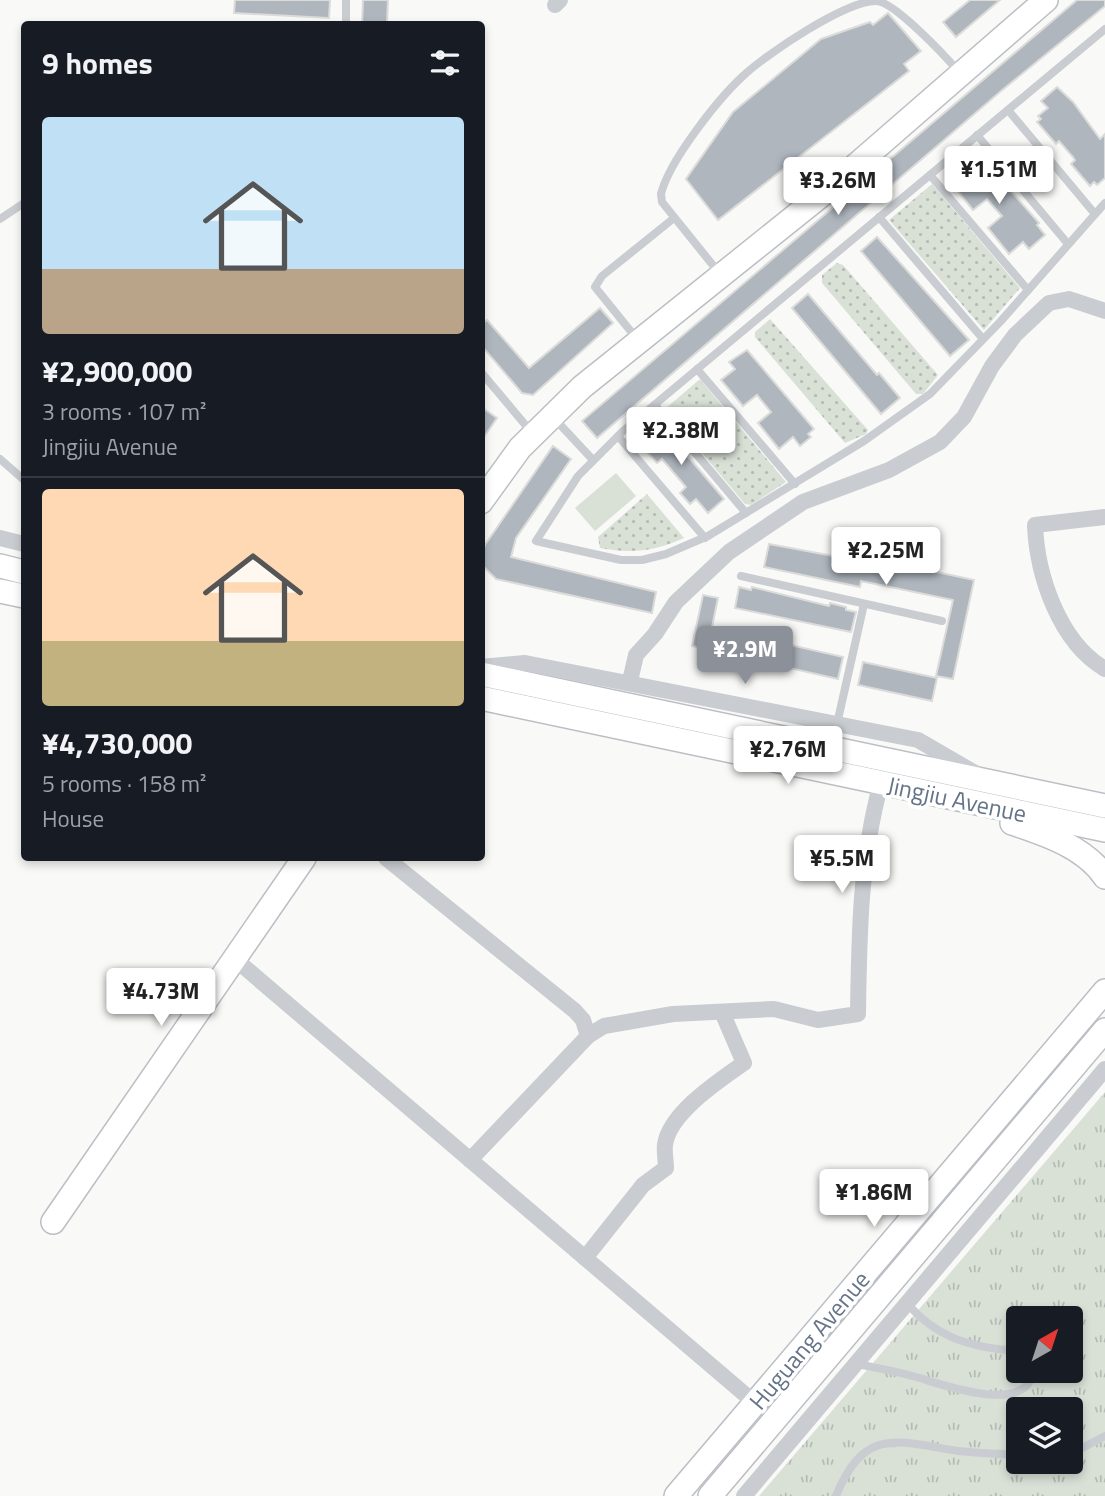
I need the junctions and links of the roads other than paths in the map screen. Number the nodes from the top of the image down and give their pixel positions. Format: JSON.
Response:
{"nodes":[{"id":1,"x":346,"y":0,"type":"edge"},
{"id":2,"x":1046,"y":0,"type":"edge"},
{"id":3,"x":346,"y":21,"type":"edge"},
{"id":4,"x":1105,"y":29,"type":"edge"},
{"id":5,"x":961,"y":74,"type":"junction"},
{"id":6,"x":1008,"y":110,"type":"junction"},
{"id":7,"x":977,"y":135,"type":"junction"},
{"id":8,"x":930,"y":175,"type":"junction"},
{"id":9,"x":1105,"y":202,"type":"edge"},
{"id":10,"x":21,"y":205,"type":"edge"},
{"id":11,"x":1095,"y":214,"type":"junction"},
{"id":12,"x":879,"y":217,"type":"junction"},
{"id":13,"x":674,"y":218,"type":"junction"},
{"id":14,"x":0,"y":219,"type":"edge"},
{"id":15,"x":1068,"y":244,"type":"junction"},
{"id":16,"x":721,"y":276,"type":"junction"},
{"id":17,"x":1028,"y":290,"type":"junction"},
{"id":18,"x":1105,"y":311,"type":"edge"},
{"id":19,"x":983,"y":339,"type":"junction"},
{"id":20,"x":639,"y":341,"type":"junction"},
{"id":21,"x":697,"y":369,"type":"junction"},
{"id":22,"x":485,"y":377,"type":"edge"},
{"id":23,"x":654,"y":405,"type":"junction"},
{"id":24,"x":551,"y":415,"type":"junction"},
{"id":25,"x":533,"y":434,"type":"junction"},
{"id":26,"x":618,"y":436,"type":"junction"},
{"id":27,"x":0,"y":459,"type":"edge"},
{"id":28,"x":593,"y":460,"type":"junction"},
{"id":29,"x":21,"y":477,"type":"edge"},
{"id":30,"x":795,"y":484,"type":"junction"},
{"id":31,"x":485,"y":496,"type":"edge"},
{"id":32,"x":746,"y":513,"type":"junction"},
{"id":33,"x":1105,"y":517,"type":"edge"},
{"id":34,"x":0,"y":538,"type":"edge"},
{"id":35,"x":705,"y":538,"type":"junction"},
{"id":36,"x":21,"y":543,"type":"edge"},
{"id":37,"x":0,"y":566,"type":"edge"},
{"id":38,"x":21,"y":571,"type":"edge"},
{"id":39,"x":741,"y":576,"type":"dead end"},
{"id":40,"x":0,"y":591,"type":"edge"},
{"id":41,"x":21,"y":595,"type":"edge"},
{"id":42,"x":864,"y":604,"type":"junction"},
{"id":43,"x":942,"y":621,"type":"dead end"},
{"id":44,"x":485,"y":667,"type":"edge"},
{"id":45,"x":1105,"y":669,"type":"edge"},
{"id":46,"x":485,"y":675,"type":"edge"},
{"id":47,"x":630,"y":681,"type":"junction"},
{"id":48,"x":485,"y":699,"type":"edge"},
{"id":49,"x":837,"y":724,"type":"junction"},
{"id":50,"x":989,"y":782,"type":"junction"},
{"id":51,"x":881,"y":783,"type":"junction"},
{"id":52,"x":920,"y":791,"type":"junction"},
{"id":53,"x":1105,"y":806,"type":"edge"},
{"id":54,"x":1105,"y":830,"type":"edge"},
{"id":55,"x":302,"y":861,"type":"edge"},
{"id":56,"x":390,"y":861,"type":"edge"},
{"id":57,"x":1105,"y":877,"type":"edge"},
{"id":58,"x":236,"y":960,"type":"junction"},
{"id":59,"x":1104,"y":990,"type":"edge"},
{"id":60,"x":722,"y":1012,"type":"junction"},
{"id":61,"x":1105,"y":1030,"type":"edge"},
{"id":62,"x":588,"y":1036,"type":"junction"},
{"id":63,"x":1105,"y":1069,"type":"edge"},
{"id":64,"x":470,"y":1160,"type":"junction"},
{"id":65,"x":53,"y":1222,"type":"dead end"},
{"id":66,"x":585,"y":1258,"type":"junction"},
{"id":67,"x":907,"y":1303,"type":"junction"},
{"id":68,"x":1006,"y":1349,"type":"edge"},
{"id":69,"x":856,"y":1364,"type":"junction"},
{"id":70,"x":1028,"y":1383,"type":"edge"},
{"id":71,"x":755,"y":1403,"type":"junction"},
{"id":72,"x":1105,"y":1436,"type":"edge"},
{"id":73,"x":1083,"y":1448,"type":"edge"},
{"id":74,"x":1006,"y":1454,"type":"edge"},
{"id":75,"x":676,"y":1496,"type":"edge"},
{"id":76,"x":710,"y":1496,"type":"edge"},
{"id":77,"x":744,"y":1496,"type":"edge"},
{"id":78,"x":836,"y":1496,"type":"edge"}],
"edges":[{"from":1,"to":3,"type":"lane"},
{"from":2,"to":5,"type":"street"},
{"from":4,"to":6,"type":"lane"},
{"from":5,"to":13,"type":"lane"},
{"from":5,"to":16,"type":"street"},
{"from":6,"to":7,"type":"lane"},
{"from":6,"to":11,"type":"lane"},
{"from":7,"to":8,"type":"lane"},
{"from":7,"to":15,"type":"lane"},
{"from":8,"to":12,"type":"lane"},
{"from":8,"to":17,"type":"lane"},
{"from":9,"to":11,"type":"lane"},
{"from":10,"to":14,"type":"lane"},
{"from":11,"to":15,"type":"lane"},
{"from":12,"to":19,"type":"lane"},
{"from":12,"to":21,"type":"lane"},
{"from":13,"to":16,"type":"lane"},
{"from":13,"to":20,"type":"lane"},
{"from":15,"to":17,"type":"lane"},
{"from":16,"to":20,"type":"street"},
{"from":17,"to":19,"type":"lane"},
{"from":18,"to":47,"type":"street"},
{"from":19,"to":30,"type":"lane"},
{"from":20,"to":24,"type":"street"},
{"from":21,"to":23,"type":"lane"},
{"from":21,"to":30,"type":"lane"},
{"from":22,"to":25,"type":"lane"},
{"from":23,"to":26,"type":"lane"},
{"from":23,"to":32,"type":"lane"},
{"from":24,"to":25,"type":"street"},
{"from":24,"to":28,"type":"lane"},
{"from":25,"to":31,"type":"street"},
{"from":26,"to":28,"type":"lane"},
{"from":26,"to":35,"type":"lane"},
{"from":27,"to":29,"type":"lane"},
{"from":28,"to":35,"type":"lane"},
{"from":30,"to":32,"type":"lane"},
{"from":32,"to":35,"type":"lane"},
{"from":33,"to":45,"type":"street"},
{"from":34,"to":36,"type":"street"},
{"from":37,"to":38,"type":"street"},
{"from":39,"to":42,"type":"lane"},
{"from":40,"to":41,"type":"street"},
{"from":42,"to":43,"type":"lane"},
{"from":42,"to":49,"type":"lane"},
{"from":44,"to":47,"type":"street"},
{"from":46,"to":50,"type":"street","name":"Jingjiu Avenue"},
{"from":47,"to":49,"type":"street"},
{"from":48,"to":51,"type":"street","name":"Jingjiu Avenue"},
{"from":49,"to":50,"type":"street"},
{"from":50,"to":53,"type":"street","name":"Jingjiu Avenue"},
{"from":51,"to":52,"type":"street","name":"Jingjiu Avenue"},
{"from":51,"to":60,"type":"street"},
{"from":52,"to":54,"type":"street","name":"Jingjiu Avenue"},
{"from":52,"to":57,"type":"street"},
{"from":55,"to":58,"type":"street"},
{"from":56,"to":62,"type":"street"},
{"from":58,"to":64,"type":"street"},
{"from":58,"to":65,"type":"street"},
{"from":59,"to":71,"type":"street","name":"Huguang Avenue"},
{"from":60,"to":62,"type":"street"},
{"from":60,"to":66,"type":"street"},
{"from":61,"to":76,"type":"street","name":"Huguang Avenue"},
{"from":62,"to":64,"type":"street"},
{"from":63,"to":67,"type":"street"},
{"from":64,"to":66,"type":"street"},
{"from":66,"to":71,"type":"street"},
{"from":67,"to":68,"type":"lane"},
{"from":67,"to":69,"type":"street"},
{"from":69,"to":70,"type":"lane"},
{"from":69,"to":77,"type":"street"},
{"from":71,"to":75,"type":"street","name":"Huguang Avenue"},
{"from":72,"to":73,"type":"lane"},
{"from":74,"to":78,"type":"lane"}]}
